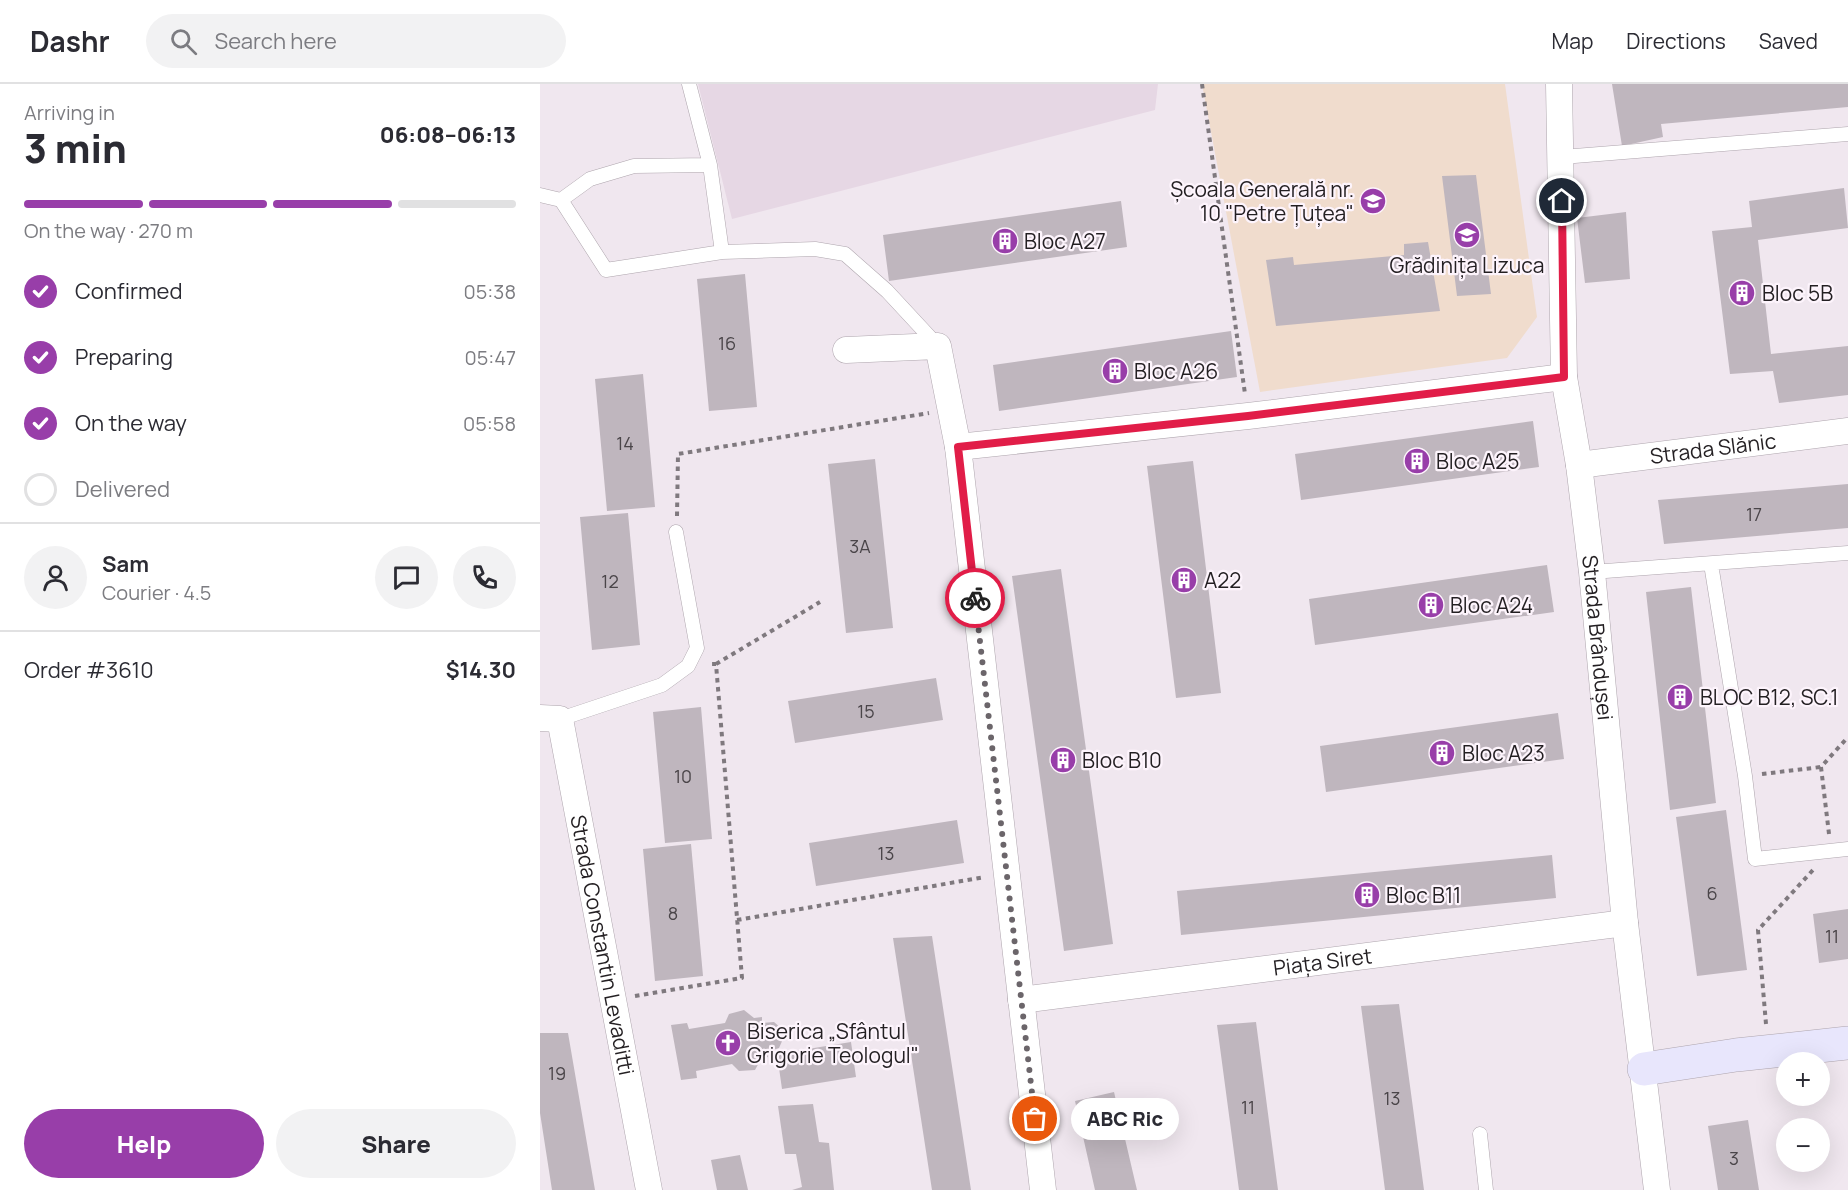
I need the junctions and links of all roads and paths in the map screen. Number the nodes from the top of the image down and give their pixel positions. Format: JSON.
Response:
{"nodes":[{"id":1,"x":688,"y":84,"type":"edge"},
{"id":2,"x":1202,"y":84,"type":"edge"},
{"id":3,"x":1559,"y":84,"type":"edge"},
{"id":4,"x":1848,"y":134,"type":"edge"},
{"id":5,"x":1562,"y":157,"type":"junction"},
{"id":6,"x":710,"y":165,"type":"junction"},
{"id":7,"x":540,"y":195,"type":"edge"},
{"id":8,"x":561,"y":200,"type":"junction"},
{"id":9,"x":722,"y":252,"type":"junction"},
{"id":10,"x":938,"y":346,"type":"junction"},
{"id":11,"x":846,"y":350,"type":"dead end"},
{"id":12,"x":1564,"y":377,"type":"junction"},
{"id":13,"x":950,"y":409,"type":"junction"},
{"id":14,"x":1248,"y":416,"type":"junction"},
{"id":15,"x":1848,"y":431,"type":"edge"},
{"id":16,"x":958,"y":447,"type":"junction"},
{"id":17,"x":1579,"y":465,"type":"junction"},
{"id":18,"x":676,"y":532,"type":"joint"},
{"id":19,"x":1848,"y":553,"type":"edge"},
{"id":20,"x":1711,"y":564,"type":"junction"},
{"id":21,"x":1592,"y":572,"type":"junction"},
{"id":22,"x":820,"y":602,"type":"dead end"},
{"id":23,"x":716,"y":664,"type":"junction"},
{"id":24,"x":688,"y":666,"type":"junction"},
{"id":25,"x":550,"y":719,"type":"edge"},
{"id":26,"x":1848,"y":737,"type":"edge"},
{"id":27,"x":1821,"y":767,"type":"junction"},
{"id":28,"x":1745,"y":776,"type":"junction"},
{"id":29,"x":1848,"y":849,"type":"edge"},
{"id":30,"x":1831,"y":851,"type":"junction"},
{"id":31,"x":1006,"y":874,"type":"junction"},
{"id":32,"x":737,"y":920,"type":"junction"},
{"id":33,"x":1624,"y":923,"type":"junction"},
{"id":34,"x":613,"y":1000,"type":"junction"},
{"id":35,"x":1021,"y":1000,"type":"junction"},
{"id":36,"x":1848,"y":1043,"type":"edge"},
{"id":37,"x":1768,"y":1052,"type":"junction"},
{"id":38,"x":1644,"y":1069,"type":"junction"},
{"id":39,"x":1480,"y":1134,"type":"dead end"},
{"id":40,"x":649,"y":1190,"type":"edge"},
{"id":41,"x":1043,"y":1190,"type":"edge"},
{"id":42,"x":1486,"y":1190,"type":"edge"},
{"id":43,"x":1657,"y":1190,"type":"edge"}],
"edges":[{"from":1,"to":6,"type":"lane"},
{"from":2,"to":14,"type":"path"},
{"from":3,"to":5,"type":"street","name":"Strada Brândușei"},
{"from":4,"to":5,"type":"lane"},
{"from":5,"to":12,"type":"street","name":"Strada Brândușei"},
{"from":6,"to":8,"type":"lane"},
{"from":6,"to":9,"type":"lane"},
{"from":7,"to":8,"type":"lane"},
{"from":8,"to":9,"type":"lane"},
{"from":9,"to":10,"type":"lane"},
{"from":10,"to":11,"type":"street"},
{"from":10,"to":13,"type":"street"},
{"from":12,"to":14,"type":"street"},
{"from":12,"to":17,"type":"street","name":"Strada Brândușei"},
{"from":13,"to":16,"type":"street"},
{"from":13,"to":18,"type":"path"},
{"from":14,"to":16,"type":"street"},
{"from":15,"to":17,"type":"street","name":"Strada Slănic"},
{"from":16,"to":31,"type":"street"},
{"from":17,"to":21,"type":"street","name":"Strada Brândușei"},
{"from":18,"to":24,"type":"lane"},
{"from":19,"to":20,"type":"lane"},
{"from":20,"to":21,"type":"lane"},
{"from":20,"to":28,"type":"lane"},
{"from":21,"to":33,"type":"street","name":"Strada Brândușei"},
{"from":22,"to":23,"type":"path"},
{"from":23,"to":24,"type":"path"},
{"from":23,"to":32,"type":"path"},
{"from":24,"to":25,"type":"lane"},
{"from":25,"to":34,"type":"street","name":"Strada Constantin Levaditti"},
{"from":26,"to":27,"type":"path"},
{"from":27,"to":28,"type":"path"},
{"from":27,"to":30,"type":"path"},
{"from":28,"to":30,"type":"lane"},
{"from":29,"to":30,"type":"lane"},
{"from":30,"to":37,"type":"path"},
{"from":31,"to":32,"type":"path"},
{"from":31,"to":35,"type":"street"},
{"from":32,"to":34,"type":"path"},
{"from":33,"to":35,"type":"street","name":"Piața Siret"},
{"from":33,"to":38,"type":"street","name":"Strada Brândușei"},
{"from":34,"to":40,"type":"street","name":"Strada Constantin Levaditti"},
{"from":35,"to":41,"type":"street"},
{"from":36,"to":37,"type":"street"},
{"from":37,"to":38,"type":"street"},
{"from":38,"to":43,"type":"street","name":"Strada Brândușei"},
{"from":39,"to":42,"type":"lane"}]}
